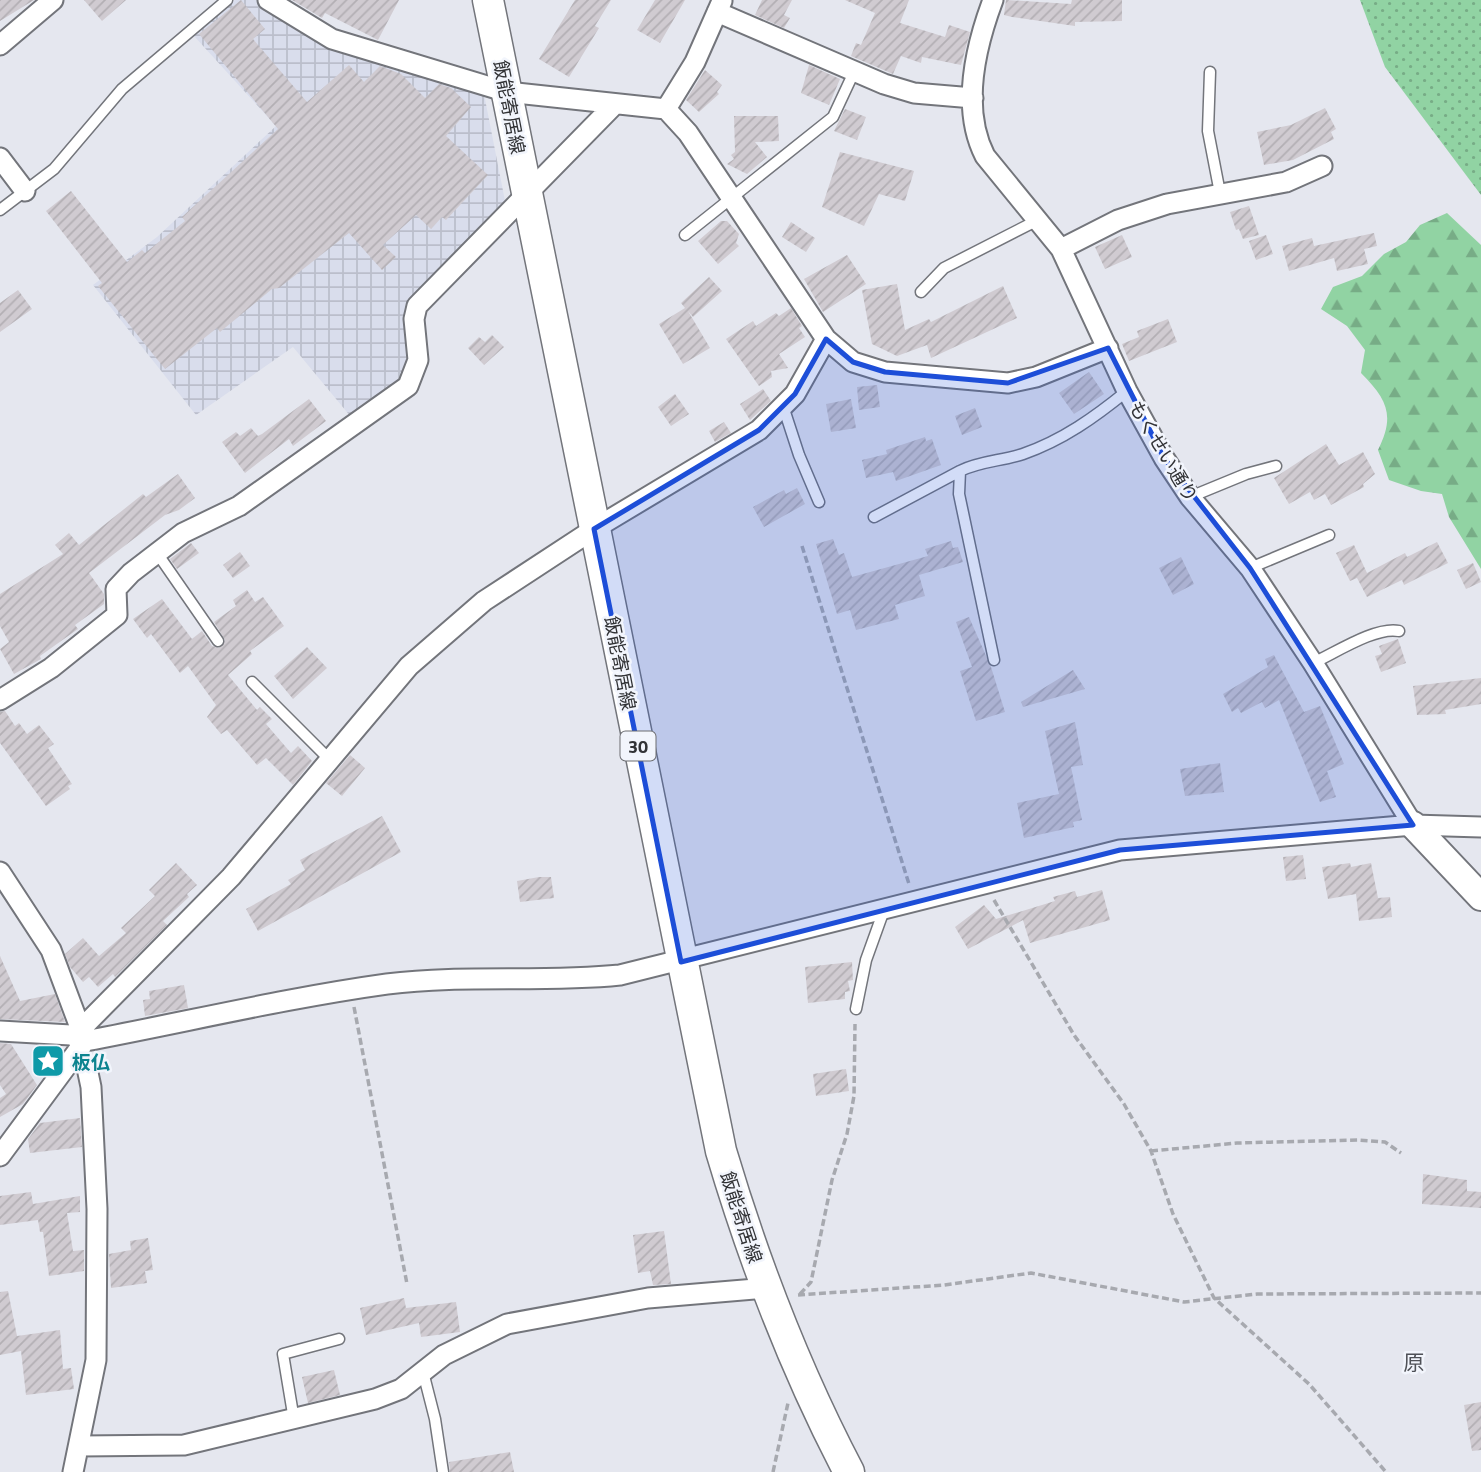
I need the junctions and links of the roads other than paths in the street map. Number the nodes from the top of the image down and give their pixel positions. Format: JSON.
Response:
{"nodes":[{"id":1,"x":53,"y":0,"type":"edge"},
{"id":2,"x":227,"y":0,"type":"edge"},
{"id":3,"x":268,"y":0,"type":"edge"},
{"id":4,"x":488,"y":0,"type":"edge"},
{"id":5,"x":989,"y":1,"type":"edge"},
{"id":6,"x":720,"y":6,"type":"edge"},
{"id":7,"x":0,"y":45,"type":"edge"},
{"id":8,"x":855,"y":72,"type":"junction"},
{"id":9,"x":1210,"y":72,"type":"dead end"},
{"id":10,"x":507,"y":92,"type":"junction"},
{"id":11,"x":973,"y":98,"type":"junction"},
{"id":12,"x":615,"y":104,"type":"junction"},
{"id":13,"x":666,"y":109,"type":"junction"},
{"id":14,"x":0,"y":158,"type":"edge"},
{"id":15,"x":1322,"y":166,"type":"dead end"},
{"id":16,"x":25,"y":191,"type":"junction"},
{"id":17,"x":1220,"y":193,"type":"junction"},
{"id":18,"x":730,"y":196,"type":"junction"},
{"id":19,"x":527,"y":197,"type":"junction"},
{"id":20,"x":0,"y":210,"type":"edge"},
{"id":21,"x":1038,"y":220,"type":"junction"},
{"id":22,"x":685,"y":235,"type":"dead end"},
{"id":23,"x":1061,"y":249,"type":"junction"},
{"id":24,"x":921,"y":292,"type":"dead end"},
{"id":25,"x":826,"y":339,"type":"junction"},
{"id":26,"x":1108,"y":348,"type":"junction"},
{"id":27,"x":1127,"y":391,"type":"junction"},
{"id":28,"x":783,"y":406,"type":"junction"},
{"id":29,"x":1276,"y":466,"type":"dead end"},
{"id":30,"x":960,"y":471,"type":"junction"},
{"id":31,"x":1190,"y":497,"type":"junction"},
{"id":32,"x":819,"y":502,"type":"dead end"},
{"id":33,"x":874,"y":517,"type":"dead end"},
{"id":34,"x":594,"y":529,"type":"junction"},
{"id":35,"x":1329,"y":535,"type":"dead end"},
{"id":36,"x":157,"y":553,"type":"junction"},
{"id":37,"x":1250,"y":568,"type":"junction"},
{"id":38,"x":1399,"y":631,"type":"dead end"},
{"id":39,"x":218,"y":641,"type":"dead end"},
{"id":40,"x":994,"y":660,"type":"dead end"},
{"id":41,"x":1313,"y":663,"type":"junction"},
{"id":42,"x":252,"y":682,"type":"dead end"},
{"id":43,"x":0,"y":700,"type":"edge"},
{"id":44,"x":330,"y":760,"type":"junction"},
{"id":45,"x":1413,"y":825,"type":"junction"},
{"id":46,"x":1481,"y":827,"type":"edge"},
{"id":47,"x":0,"y":872,"type":"edge"},
{"id":48,"x":1481,"y":897,"type":"edge"},
{"id":49,"x":884,"y":910,"type":"junction"},
{"id":50,"x":681,"y":962,"type":"junction"},
{"id":51,"x":856,"y":1009,"type":"road end"},
{"id":52,"x":0,"y":1031,"type":"edge"},
{"id":53,"x":81,"y":1041,"type":"junction"},
{"id":54,"x":0,"y":1156,"type":"edge"},
{"id":55,"x":779,"y":1296,"type":"junction"},
{"id":56,"x":339,"y":1339,"type":"dead end"},
{"id":57,"x":423,"y":1372,"type":"junction"},
{"id":58,"x":294,"y":1420,"type":"junction"},
{"id":59,"x":80,"y":1446,"type":"junction"},
{"id":60,"x":73,"y":1472,"type":"edge"},
{"id":61,"x":443,"y":1472,"type":"edge"},
{"id":62,"x":849,"y":1472,"type":"edge"}],
"edges":[{"from":1,"to":7,"type":"street"},
{"from":2,"to":16,"type":"lane"},
{"from":3,"to":10,"type":"street"},
{"from":4,"to":10,"type":"main road","name":"飯能寄居線","number":"30"},
{"from":5,"to":11,"type":"street","name":"もくせい通り"},
{"from":6,"to":8,"type":"street"},
{"from":6,"to":13,"type":"street"},
{"from":8,"to":11,"type":"street"},
{"from":8,"to":18,"type":"lane"},
{"from":9,"to":17,"type":"lane"},
{"from":10,"to":12,"type":"street"},
{"from":10,"to":19,"type":"main road","name":"飯能寄居線","number":"30"},
{"from":11,"to":21,"type":"street","name":"もくせい通り"},
{"from":12,"to":13,"type":"street"},
{"from":12,"to":19,"type":"street"},
{"from":13,"to":18,"type":"street"},
{"from":14,"to":16,"type":"street"},
{"from":15,"to":17,"type":"street"},
{"from":16,"to":20,"type":"lane"},
{"from":17,"to":23,"type":"street"},
{"from":18,"to":22,"type":"lane"},
{"from":18,"to":25,"type":"street"},
{"from":19,"to":34,"type":"main road","name":"飯能寄居線","number":"30"},
{"from":19,"to":36,"type":"street"},
{"from":21,"to":23,"type":"street","name":"もくせい通り"},
{"from":21,"to":24,"type":"lane"},
{"from":23,"to":26,"type":"street","name":"もくせい通り"},
{"from":25,"to":26,"type":"street"},
{"from":25,"to":28,"type":"street"},
{"from":26,"to":27,"type":"street","name":"もくせい通り"},
{"from":27,"to":30,"type":"lane"},
{"from":27,"to":31,"type":"street","name":"もくせい通り"},
{"from":28,"to":32,"type":"lane"},
{"from":28,"to":34,"type":"street"},
{"from":29,"to":31,"type":"lane"},
{"from":30,"to":33,"type":"lane"},
{"from":30,"to":40,"type":"lane"},
{"from":31,"to":37,"type":"street","name":"もくせい通り"},
{"from":34,"to":44,"type":"street"},
{"from":34,"to":50,"type":"main road","name":"飯能寄居線","number":"30"},
{"from":35,"to":37,"type":"lane"},
{"from":36,"to":39,"type":"lane"},
{"from":36,"to":43,"type":"street"},
{"from":37,"to":41,"type":"street","name":"もくせい通り"},
{"from":38,"to":41,"type":"lane"},
{"from":41,"to":45,"type":"street","name":"もくせい通り"},
{"from":42,"to":44,"type":"lane"},
{"from":44,"to":53,"type":"street"},
{"from":45,"to":46,"type":"street"},
{"from":45,"to":48,"type":"street","name":"もくせい通り"},
{"from":45,"to":49,"type":"street"},
{"from":47,"to":53,"type":"street"},
{"from":49,"to":50,"type":"street"},
{"from":49,"to":51,"type":"lane"},
{"from":50,"to":53,"type":"street"},
{"from":50,"to":55,"type":"main road","name":"飯能寄居線","number":"30"},
{"from":52,"to":53,"type":"street"},
{"from":53,"to":54,"type":"street"},
{"from":53,"to":59,"type":"street"},
{"from":55,"to":57,"type":"street"},
{"from":55,"to":62,"type":"main road","name":"飯能寄居線","number":"30"},
{"from":56,"to":58,"type":"lane"},
{"from":57,"to":58,"type":"street"},
{"from":57,"to":61,"type":"lane"},
{"from":58,"to":59,"type":"street"},
{"from":59,"to":60,"type":"street"}]}
